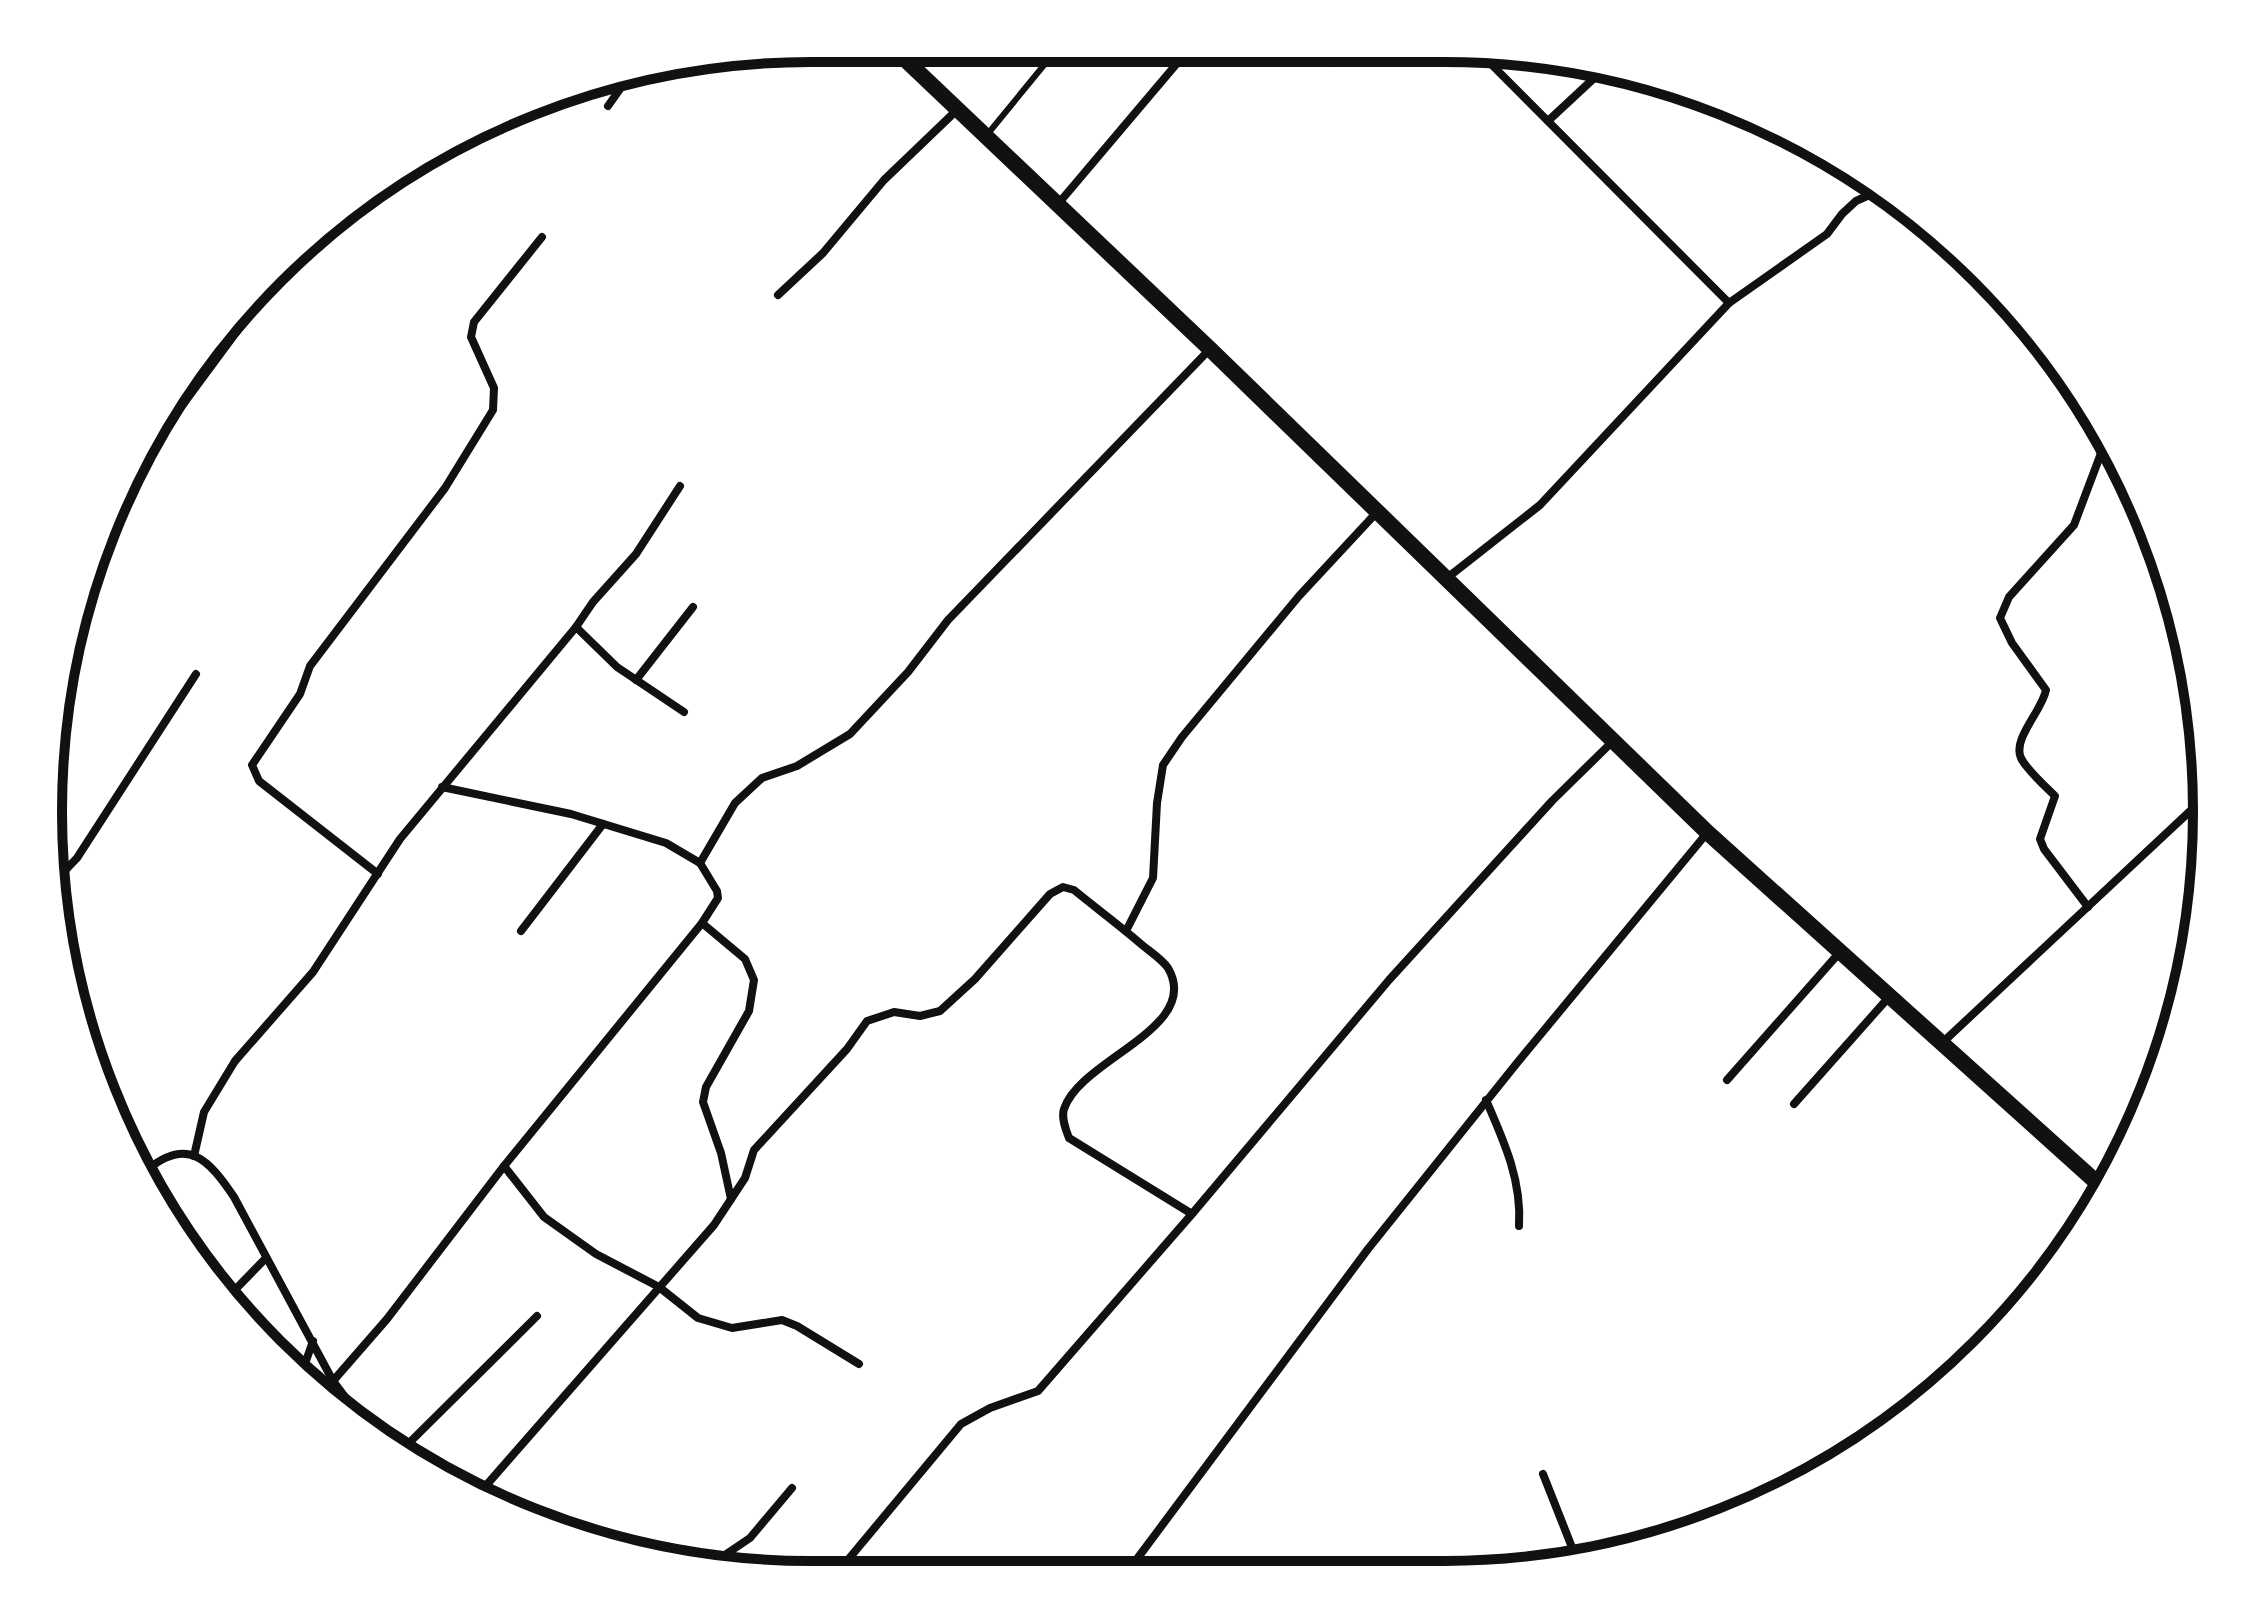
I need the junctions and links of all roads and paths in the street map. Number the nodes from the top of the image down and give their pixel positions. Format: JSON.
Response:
{"nodes":[{"id":1,"x":908,"y":62,"type":"edge"},
{"id":2,"x":1047,"y":62,"type":"edge"},
{"id":3,"x":1178,"y":62,"type":"edge"},
{"id":4,"x":1492,"y":65,"type":"dead end"},
{"id":5,"x":1595,"y":77,"type":"edge"},
{"id":6,"x":621,"y":87,"type":"edge"},
{"id":7,"x":608,"y":106,"type":"dead end"},
{"id":8,"x":958,"y":109,"type":"junction"},
{"id":9,"x":1548,"y":121,"type":"junction"},
{"id":10,"x":986,"y":136,"type":"junction"},
{"id":11,"x":1870,"y":195,"type":"edge"},
{"id":12,"x":1058,"y":204,"type":"junction"},
{"id":13,"x":542,"y":237,"type":"dead end"},
{"id":14,"x":778,"y":295,"type":"dead end"},
{"id":15,"x":1729,"y":303,"type":"junction"},
{"id":16,"x":236,"y":332,"type":"edge"},
{"id":17,"x":1210,"y":349,"type":"junction"},
{"id":18,"x":217,"y":357,"type":"joint"},
{"id":19,"x":182,"y":405,"type":"edge"},
{"id":20,"x":2101,"y":452,"type":"edge"},
{"id":21,"x":680,"y":486,"type":"dead end"},
{"id":22,"x":1378,"y":511,"type":"junction"},
{"id":23,"x":1447,"y":578,"type":"junction"},
{"id":24,"x":693,"y":607,"type":"dead end"},
{"id":25,"x":576,"y":627,"type":"junction"},
{"id":26,"x":196,"y":674,"type":"dead end"},
{"id":27,"x":636,"y":680,"type":"junction"},
{"id":28,"x":684,"y":712,"type":"dead end"},
{"id":29,"x":1613,"y":741,"type":"junction"},
{"id":30,"x":442,"y":787,"type":"junction"},
{"id":31,"x":2193,"y":809,"type":"edge"},
{"id":32,"x":603,"y":824,"type":"junction"},
{"id":33,"x":1707,"y":832,"type":"junction"},
{"id":34,"x":700,"y":863,"type":"junction"},
{"id":35,"x":65,"y":871,"type":"edge"},
{"id":36,"x":378,"y":874,"type":"junction"},
{"id":37,"x":2088,"y":907,"type":"junction"},
{"id":38,"x":702,"y":923,"type":"junction"},
{"id":39,"x":521,"y":931,"type":"dead end"},
{"id":40,"x":1126,"y":931,"type":"junction"},
{"id":41,"x":1840,"y":952,"type":"junction"},
{"id":42,"x":1890,"y":996,"type":"junction"},
{"id":43,"x":1942,"y":1043,"type":"junction"},
{"id":44,"x":1727,"y":1080,"type":"dead end"},
{"id":45,"x":1486,"y":1100,"type":"junction"},
{"id":46,"x":1794,"y":1104,"type":"dead end"},
{"id":47,"x":194,"y":1156,"type":"junction"},
{"id":48,"x":504,"y":1166,"type":"junction"},
{"id":49,"x":152,"y":1167,"type":"edge"},
{"id":50,"x":2095,"y":1181,"type":"edge"},
{"id":51,"x":731,"y":1199,"type":"junction"},
{"id":52,"x":1192,"y":1214,"type":"junction"},
{"id":53,"x":1519,"y":1226,"type":"dead end"},
{"id":54,"x":266,"y":1258,"type":"junction"},
{"id":55,"x":659,"y":1287,"type":"junction"},
{"id":56,"x":235,"y":1290,"type":"edge"},
{"id":57,"x":537,"y":1316,"type":"dead end"},
{"id":58,"x":313,"y":1341,"type":"junction"},
{"id":59,"x":305,"y":1363,"type":"edge"},
{"id":60,"x":859,"y":1364,"type":"dead end"},
{"id":61,"x":333,"y":1381,"type":"junction"},
{"id":62,"x":347,"y":1399,"type":"edge"},
{"id":63,"x":409,"y":1443,"type":"edge"},
{"id":64,"x":1543,"y":1474,"type":"dead end"},
{"id":65,"x":485,"y":1486,"type":"edge"},
{"id":66,"x":792,"y":1488,"type":"dead end"},
{"id":67,"x":1573,"y":1550,"type":"edge"},
{"id":68,"x":724,"y":1556,"type":"edge"},
{"id":69,"x":847,"y":1561,"type":"edge"},
{"id":70,"x":1135,"y":1561,"type":"edge"}],
"edges":[{"from":1,"to":8,"type":"main road"},
{"from":2,"to":10,"type":"lane"},
{"from":3,"to":12,"type":"street"},
{"from":4,"to":9,"type":"street"},
{"from":5,"to":9,"type":"street"},
{"from":6,"to":7,"type":"street"},
{"from":8,"to":10,"type":"main road"},
{"from":8,"to":14,"type":"street"},
{"from":9,"to":15,"type":"street"},
{"from":10,"to":12,"type":"main road"},
{"from":11,"to":15,"type":"street"},
{"from":12,"to":17,"type":"main road"},
{"from":13,"to":36,"type":"street"},
{"from":15,"to":23,"type":"street"},
{"from":16,"to":18,"type":"street"},
{"from":17,"to":22,"type":"main road"},
{"from":17,"to":34,"type":"street"},
{"from":18,"to":19,"type":"street"},
{"from":20,"to":37,"type":"street"},
{"from":21,"to":25,"type":"street"},
{"from":22,"to":23,"type":"main road"},
{"from":22,"to":40,"type":"street"},
{"from":23,"to":29,"type":"main road"},
{"from":24,"to":27,"type":"street"},
{"from":25,"to":27,"type":"street"},
{"from":25,"to":30,"type":"street"},
{"from":26,"to":35,"type":"street"},
{"from":27,"to":28,"type":"street"},
{"from":29,"to":33,"type":"main road"},
{"from":29,"to":52,"type":"street"},
{"from":30,"to":32,"type":"street"},
{"from":30,"to":36,"type":"street"},
{"from":31,"to":37,"type":"street"},
{"from":32,"to":34,"type":"street"},
{"from":32,"to":39,"type":"street"},
{"from":33,"to":41,"type":"main road"},
{"from":33,"to":45,"type":"street"},
{"from":34,"to":38,"type":"street"},
{"from":36,"to":47,"type":"street"},
{"from":37,"to":43,"type":"street"},
{"from":38,"to":48,"type":"street"},
{"from":38,"to":51,"type":"street"},
{"from":40,"to":51,"type":"street"},
{"from":40,"to":52,"type":"street"},
{"from":41,"to":42,"type":"main road"},
{"from":41,"to":44,"type":"street"},
{"from":42,"to":43,"type":"main road"},
{"from":42,"to":46,"type":"street"},
{"from":43,"to":50,"type":"main road"},
{"from":45,"to":53,"type":"street"},
{"from":45,"to":70,"type":"street"},
{"from":47,"to":49,"type":"street"},
{"from":47,"to":54,"type":"street"},
{"from":48,"to":55,"type":"street"},
{"from":48,"to":61,"type":"street"},
{"from":51,"to":55,"type":"street"},
{"from":52,"to":69,"type":"street"},
{"from":54,"to":56,"type":"street"},
{"from":54,"to":58,"type":"street"},
{"from":55,"to":60,"type":"street"},
{"from":55,"to":65,"type":"street"},
{"from":57,"to":63,"type":"street"},
{"from":58,"to":59,"type":"street"},
{"from":58,"to":61,"type":"street"},
{"from":61,"to":62,"type":"street"},
{"from":64,"to":67,"type":"street"},
{"from":66,"to":68,"type":"street"}]}
